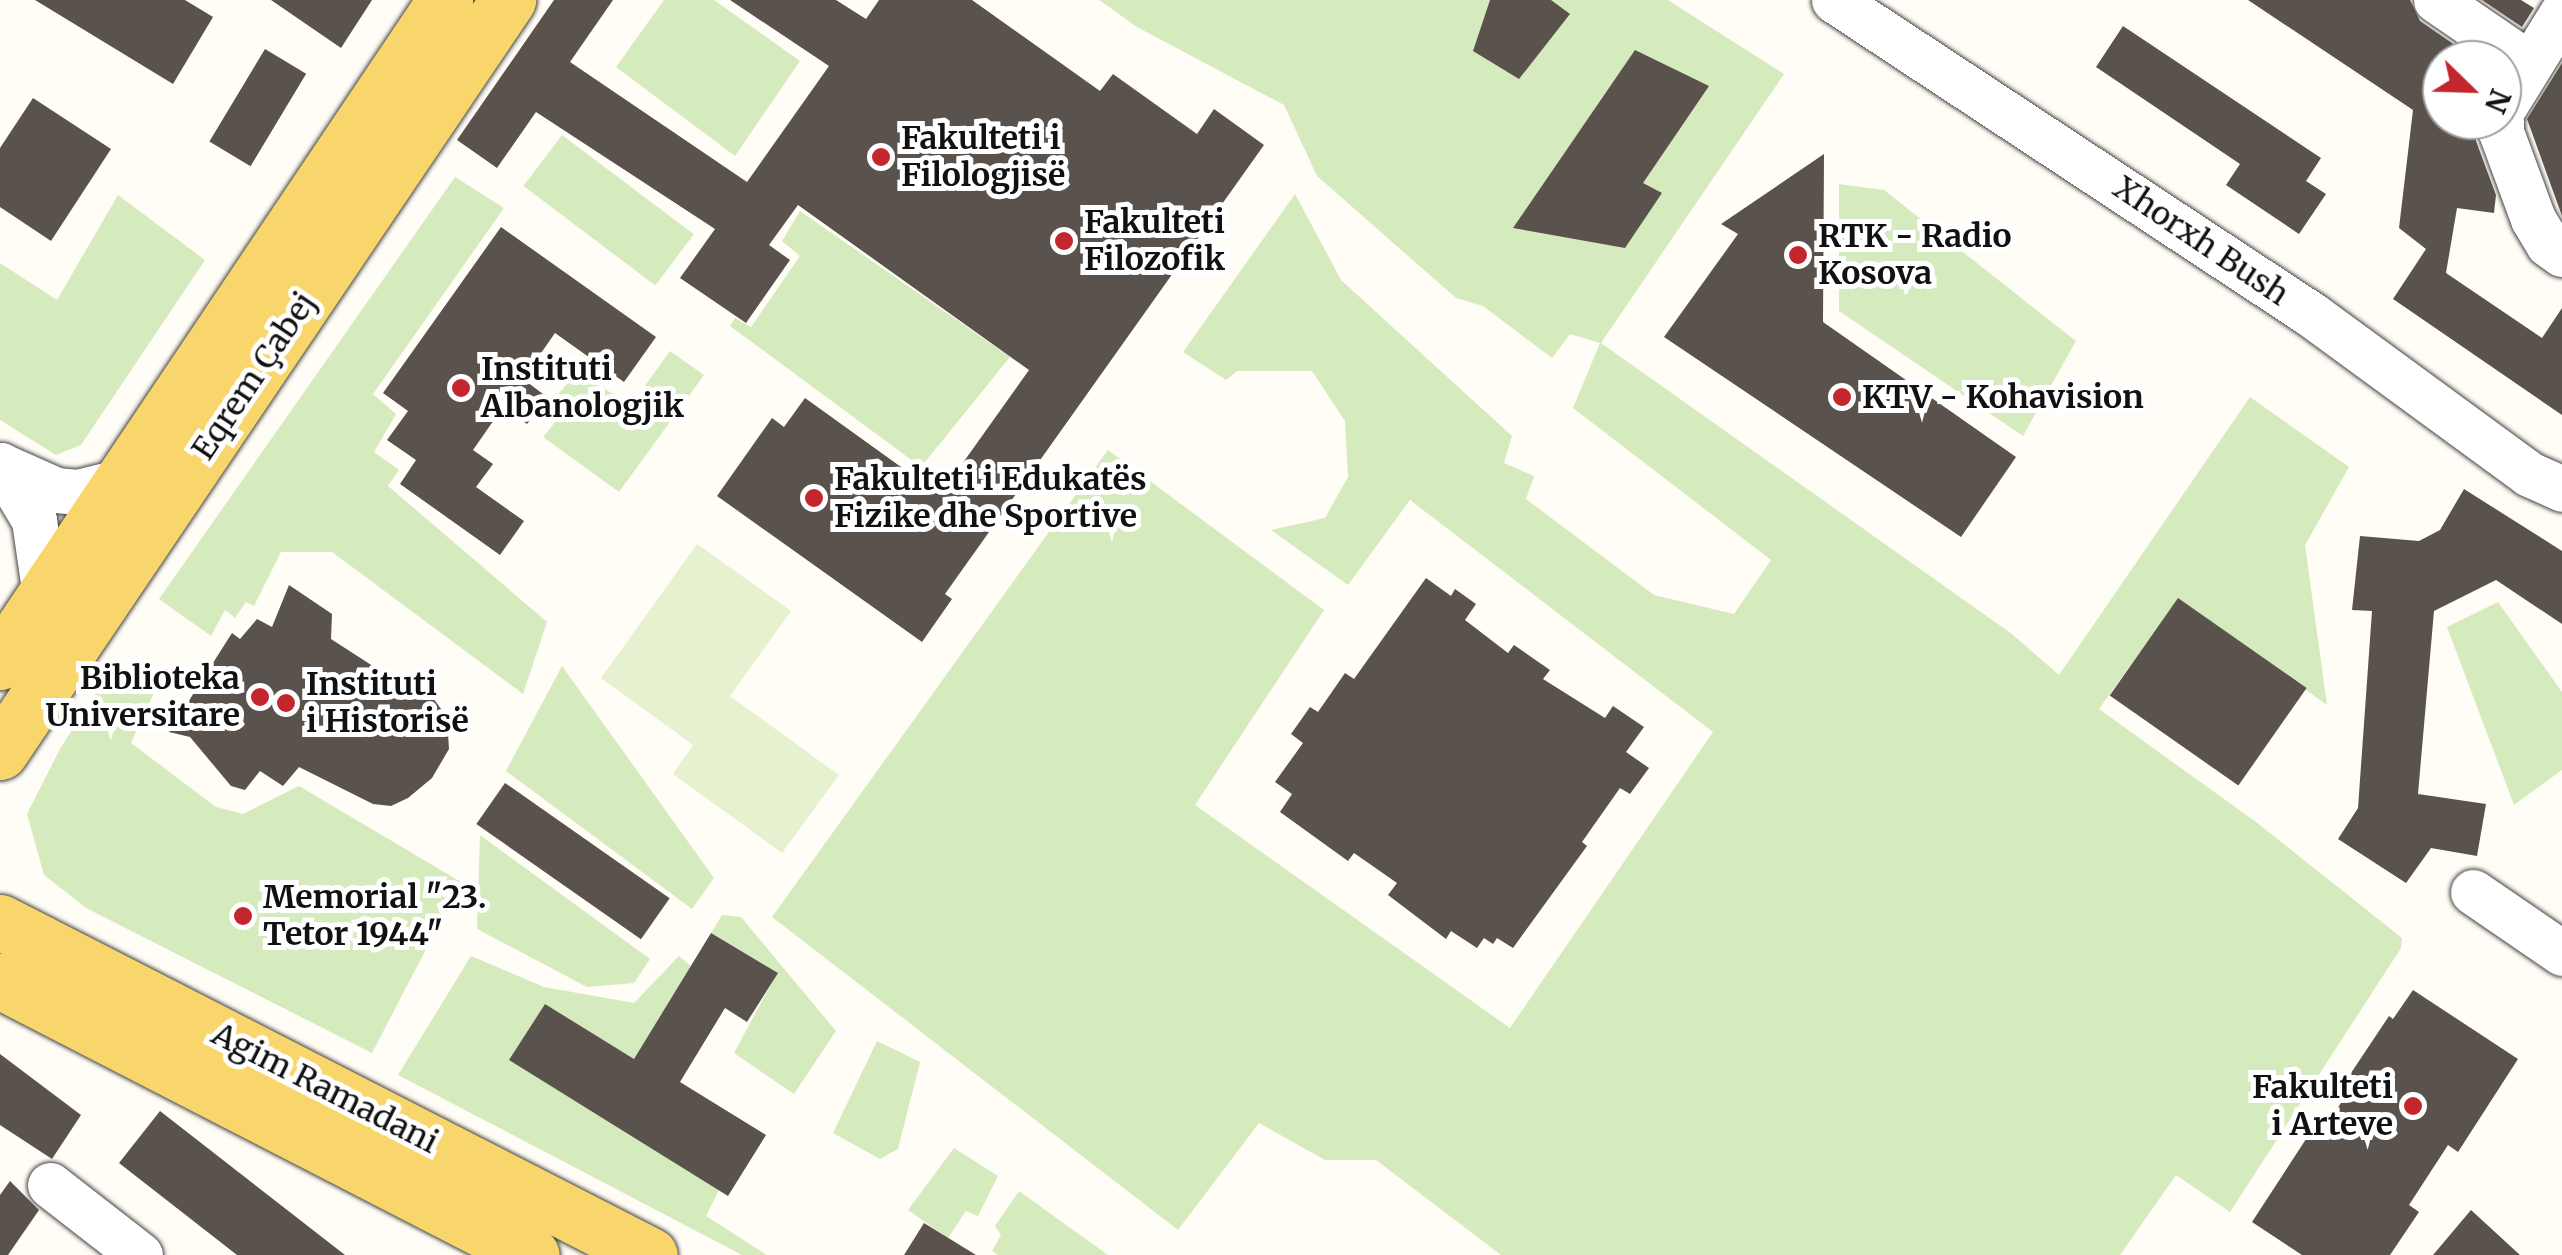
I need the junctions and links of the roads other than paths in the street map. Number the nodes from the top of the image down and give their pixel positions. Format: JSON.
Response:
{"nodes":[{"id":1,"x":445,"y":0,"type":"edge"},
{"id":2,"x":508,"y":0,"type":"edge"},
{"id":3,"x":1834,"y":0,"type":"edge"},
{"id":4,"x":2436,"y":0,"type":"edge"},
{"id":5,"x":2562,"y":14,"type":"edge"},
{"id":6,"x":2528,"y":62,"type":"junction"},
{"id":7,"x":2522,"y":73,"type":"edge"},
{"id":8,"x":2507,"y":140,"type":"edge"},
{"id":9,"x":2562,"y":254,"type":"edge"},
{"id":10,"x":0,"y":465,"type":"edge"},
{"id":11,"x":122,"y":480,"type":"junction"},
{"id":12,"x":2562,"y":489,"type":"edge"},
{"id":13,"x":45,"y":596,"type":"junction"},
{"id":14,"x":0,"y":662,"type":"edge"},
{"id":15,"x":2,"y":751,"type":"edge"},
{"id":16,"x":2474,"y":892,"type":"dead end"},
{"id":17,"x":0,"y":893,"type":"edge"},
{"id":18,"x":0,"y":922,"type":"edge"},
{"id":19,"x":2562,"y":953,"type":"edge"},
{"id":20,"x":74,"y":960,"type":"junction"},
{"id":21,"x":3,"y":983,"type":"edge"},
{"id":22,"x":50,"y":1186,"type":"dead end"},
{"id":23,"x":140,"y":1255,"type":"edge"},
{"id":24,"x":532,"y":1255,"type":"edge"},
{"id":25,"x":650,"y":1255,"type":"edge"}],
"edges":[{"from":1,"to":11,"type":"main road","name":"Eqrem Çabej"},
{"from":2,"to":15,"type":"main road","name":"Eqrem Çabej"},
{"from":3,"to":12,"type":"street","name":"Xhorxh Bush"},
{"from":4,"to":6,"type":"street"},
{"from":5,"to":6,"type":"street"},
{"from":6,"to":7,"type":"street"},
{"from":8,"to":9,"type":"street"},
{"from":10,"to":11,"type":"street"},
{"from":10,"to":13,"type":"street"},
{"from":11,"to":13,"type":"main road","name":"Eqrem Çabej"},
{"from":13,"to":14,"type":"main road","name":"Eqrem Çabej"},
{"from":16,"to":19,"type":"street"},
{"from":17,"to":20,"type":"main road"},
{"from":18,"to":20,"type":"main road","name":"Agim Ramadani"},
{"from":20,"to":25,"type":"main road","name":"Agim Ramadani"},
{"from":21,"to":24,"type":"main road","name":"Agim Ramadani"},
{"from":22,"to":23,"type":"street"}]}
